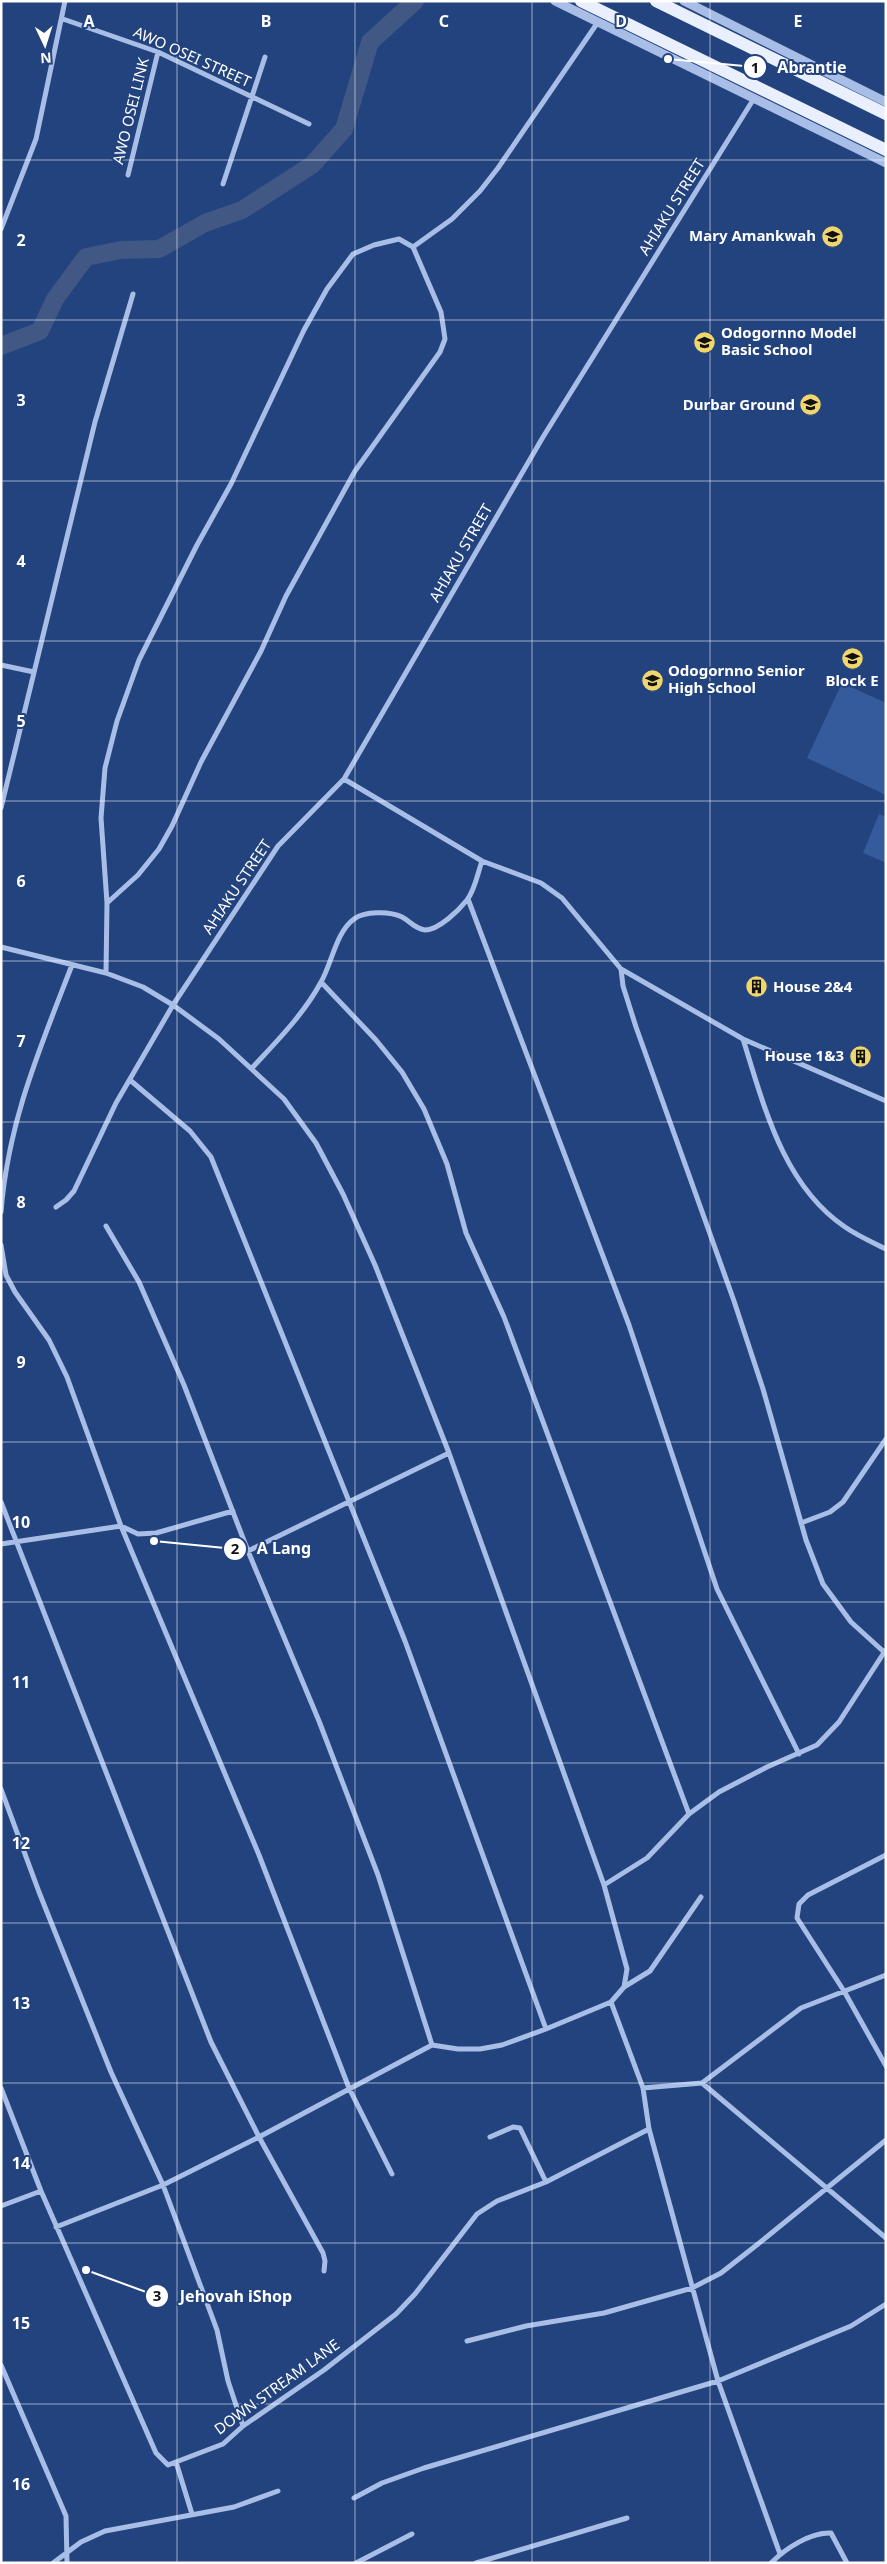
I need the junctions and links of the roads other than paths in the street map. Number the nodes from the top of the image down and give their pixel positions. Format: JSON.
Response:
{"nodes":[{"id":1,"x":65,"y":1,"type":"edge"},
{"id":2,"x":554,"y":1,"type":"edge"},
{"id":3,"x":581,"y":1,"type":"edge"},
{"id":4,"x":656,"y":1,"type":"edge"},
{"id":5,"x":684,"y":1,"type":"edge"},
{"id":6,"x":704,"y":1,"type":"edge"},
{"id":7,"x":701,"y":10,"type":"junction"},
{"id":8,"x":63,"y":19,"type":"junction"},
{"id":9,"x":598,"y":22,"type":"junction"},
{"id":10,"x":158,"y":52,"type":"junction"},
{"id":11,"x":265,"y":57,"type":"dead end"},
{"id":12,"x":252,"y":97,"type":"junction"},
{"id":13,"x":753,"y":100,"type":"junction"},
{"id":14,"x":886,"y":102,"type":"edge"},
{"id":15,"x":886,"y":114,"type":"edge"},
{"id":16,"x":309,"y":124,"type":"dead end"},
{"id":17,"x":886,"y":150,"type":"edge"},
{"id":18,"x":886,"y":163,"type":"edge"},
{"id":19,"x":128,"y":175,"type":"dead end"},
{"id":20,"x":223,"y":184,"type":"dead end"},
{"id":21,"x":1,"y":229,"type":"edge"},
{"id":22,"x":413,"y":247,"type":"junction"},
{"id":23,"x":133,"y":294,"type":"dead end"},
{"id":24,"x":1,"y":665,"type":"edge"},
{"id":25,"x":34,"y":672,"type":"junction"},
{"id":26,"x":344,"y":779,"type":"junction"},
{"id":27,"x":1,"y":808,"type":"edge"},
{"id":28,"x":482,"y":861,"type":"junction"},
{"id":29,"x":468,"y":899,"type":"junction"},
{"id":30,"x":107,"y":903,"type":"junction"},
{"id":31,"x":1,"y":947,"type":"edge"},
{"id":32,"x":72,"y":965,"type":"junction"},
{"id":33,"x":620,"y":969,"type":"junction"},
{"id":34,"x":106,"y":973,"type":"junction"},
{"id":35,"x":321,"y":982,"type":"junction"},
{"id":36,"x":173,"y":1006,"type":"junction"},
{"id":37,"x":743,"y":1039,"type":"junction"},
{"id":38,"x":252,"y":1068,"type":"junction"},
{"id":39,"x":130,"y":1080,"type":"junction"},
{"id":40,"x":886,"y":1101,"type":"edge"},
{"id":41,"x":56,"y":1207,"type":"dead end"},
{"id":42,"x":1,"y":1212,"type":"edge"},
{"id":43,"x":106,"y":1226,"type":"dead end"},
{"id":44,"x":1,"y":1244,"type":"edge"},
{"id":45,"x":886,"y":1249,"type":"edge"},
{"id":46,"x":886,"y":1439,"type":"edge"},
{"id":47,"x":450,"y":1453,"type":"junction"},
{"id":48,"x":1,"y":1502,"type":"edge"},
{"id":49,"x":351,"y":1502,"type":"junction"},
{"id":50,"x":233,"y":1511,"type":"junction"},
{"id":51,"x":801,"y":1523,"type":"junction"},
{"id":52,"x":121,"y":1526,"type":"junction"},
{"id":53,"x":17,"y":1540,"type":"junction"},
{"id":54,"x":1,"y":1544,"type":"edge"},
{"id":55,"x":248,"y":1551,"type":"junction"},
{"id":56,"x":885,"y":1651,"type":"edge"},
{"id":57,"x":799,"y":1754,"type":"junction"},
{"id":58,"x":1,"y":1789,"type":"edge"},
{"id":59,"x":689,"y":1814,"type":"junction"},
{"id":60,"x":886,"y":1855,"type":"edge"},
{"id":61,"x":604,"y":1885,"type":"junction"},
{"id":62,"x":701,"y":1897,"type":"dead end"},
{"id":63,"x":886,"y":1975,"type":"edge"},
{"id":64,"x":624,"y":1987,"type":"junction"},
{"id":65,"x":844,"y":1992,"type":"junction"},
{"id":66,"x":611,"y":2002,"type":"junction"},
{"id":67,"x":546,"y":2029,"type":"junction"},
{"id":68,"x":432,"y":2045,"type":"junction"},
{"id":69,"x":886,"y":2066,"type":"edge"},
{"id":70,"x":702,"y":2083,"type":"junction"},
{"id":71,"x":1,"y":2088,"type":"edge"},
{"id":72,"x":349,"y":2088,"type":"junction"},
{"id":73,"x":643,"y":2088,"type":"junction"},
{"id":74,"x":649,"y":2129,"type":"junction"},
{"id":75,"x":259,"y":2137,"type":"junction"},
{"id":76,"x":490,"y":2137,"type":"dead end"},
{"id":77,"x":886,"y":2140,"type":"edge"},
{"id":78,"x":392,"y":2174,"type":"dead end"},
{"id":79,"x":546,"y":2182,"type":"junction"},
{"id":80,"x":163,"y":2184,"type":"junction"},
{"id":81,"x":825,"y":2188,"type":"junction"},
{"id":82,"x":41,"y":2191,"type":"junction"},
{"id":83,"x":1,"y":2206,"type":"edge"},
{"id":84,"x":56,"y":2227,"type":"junction"},
{"id":85,"x":886,"y":2238,"type":"edge"},
{"id":86,"x":324,"y":2271,"type":"dead end"},
{"id":87,"x":692,"y":2288,"type":"junction"},
{"id":88,"x":886,"y":2304,"type":"edge"},
{"id":89,"x":467,"y":2341,"type":"dead end"},
{"id":90,"x":1,"y":2365,"type":"edge"},
{"id":91,"x":718,"y":2381,"type":"junction"},
{"id":92,"x":243,"y":2426,"type":"junction"},
{"id":93,"x":176,"y":2462,"type":"junction"},
{"id":94,"x":278,"y":2491,"type":"dead end"},
{"id":95,"x":354,"y":2498,"type":"dead end"},
{"id":96,"x":192,"y":2514,"type":"junction"},
{"id":97,"x":627,"y":2518,"type":"dead end"},
{"id":98,"x":412,"y":2534,"type":"dead end"},
{"id":99,"x":65,"y":2554,"type":"junction"},
{"id":100,"x":780,"y":2554,"type":"junction"},
{"id":101,"x":53,"y":2563,"type":"edge"},
{"id":102,"x":67,"y":2563,"type":"edge"},
{"id":103,"x":356,"y":2563,"type":"edge"},
{"id":104,"x":476,"y":2563,"type":"edge"},
{"id":105,"x":771,"y":2563,"type":"edge"},
{"id":106,"x":847,"y":2563,"type":"edge"}],
"edges":[{"from":1,"to":8,"type":"street"},
{"from":2,"to":9,"type":"street"},
{"from":3,"to":17,"type":"main road"},
{"from":4,"to":15,"type":"main road"},
{"from":5,"to":7,"type":"street"},
{"from":6,"to":7,"type":"street"},
{"from":7,"to":14,"type":"street"},
{"from":8,"to":10,"type":"street","name":"AWO OSEI STREET"},
{"from":8,"to":21,"type":"street"},
{"from":9,"to":13,"type":"street"},
{"from":9,"to":22,"type":"street"},
{"from":10,"to":12,"type":"street","name":"AWO OSEI STREET"},
{"from":10,"to":19,"type":"street","name":"AWO OSEI LINK"},
{"from":11,"to":12,"type":"street"},
{"from":12,"to":16,"type":"street","name":"AWO OSEI STREET"},
{"from":12,"to":20,"type":"street"},
{"from":13,"to":18,"type":"street"},
{"from":13,"to":26,"type":"street","name":"AHIAKU STREET"},
{"from":22,"to":30,"type":"street"},
{"from":22,"to":30,"type":"street"},
{"from":23,"to":25,"type":"street"},
{"from":24,"to":25,"type":"street"},
{"from":25,"to":27,"type":"street"},
{"from":26,"to":28,"type":"street"},
{"from":26,"to":36,"type":"street","name":"AHIAKU STREET"},
{"from":28,"to":29,"type":"street"},
{"from":28,"to":33,"type":"street"},
{"from":29,"to":35,"type":"street"},
{"from":29,"to":57,"type":"street"},
{"from":30,"to":34,"type":"street"},
{"from":31,"to":32,"type":"street"},
{"from":32,"to":34,"type":"street"},
{"from":32,"to":42,"type":"street"},
{"from":33,"to":37,"type":"street"},
{"from":33,"to":51,"type":"street"},
{"from":34,"to":36,"type":"street"},
{"from":35,"to":38,"type":"street"},
{"from":35,"to":59,"type":"street"},
{"from":36,"to":38,"type":"street"},
{"from":36,"to":39,"type":"street","name":"AHIAKU STREET"},
{"from":37,"to":40,"type":"street"},
{"from":37,"to":45,"type":"street"},
{"from":38,"to":47,"type":"street"},
{"from":39,"to":41,"type":"street","name":"AHIAKU STREET"},
{"from":39,"to":49,"type":"street"},
{"from":43,"to":50,"type":"street"},
{"from":44,"to":52,"type":"street"},
{"from":46,"to":51,"type":"street"},
{"from":47,"to":49,"type":"street"},
{"from":47,"to":61,"type":"street"},
{"from":48,"to":53,"type":"street"},
{"from":49,"to":55,"type":"street"},
{"from":49,"to":67,"type":"street"},
{"from":50,"to":52,"type":"street"},
{"from":50,"to":55,"type":"street"},
{"from":51,"to":56,"type":"street"},
{"from":52,"to":53,"type":"street"},
{"from":52,"to":72,"type":"street"},
{"from":53,"to":54,"type":"street"},
{"from":53,"to":75,"type":"street"},
{"from":55,"to":68,"type":"street"},
{"from":56,"to":57,"type":"street"},
{"from":57,"to":59,"type":"street"},
{"from":58,"to":80,"type":"street"},
{"from":59,"to":61,"type":"street"},
{"from":60,"to":65,"type":"street"},
{"from":61,"to":64,"type":"street"},
{"from":62,"to":64,"type":"street"},
{"from":63,"to":65,"type":"street"},
{"from":64,"to":66,"type":"street"},
{"from":65,"to":69,"type":"street"},
{"from":65,"to":70,"type":"street"},
{"from":66,"to":67,"type":"street"},
{"from":66,"to":73,"type":"street"},
{"from":67,"to":68,"type":"street"},
{"from":68,"to":72,"type":"street"},
{"from":70,"to":73,"type":"street"},
{"from":70,"to":81,"type":"street"},
{"from":71,"to":82,"type":"street"},
{"from":72,"to":75,"type":"street"},
{"from":72,"to":78,"type":"street"},
{"from":73,"to":74,"type":"street"},
{"from":74,"to":79,"type":"street","name":"DOWN STREAM LANE"},
{"from":74,"to":87,"type":"street"},
{"from":75,"to":80,"type":"street"},
{"from":75,"to":86,"type":"street"},
{"from":76,"to":79,"type":"street"},
{"from":77,"to":81,"type":"street"},
{"from":79,"to":92,"type":"street","name":"DOWN STREAM LANE"},
{"from":80,"to":84,"type":"street"},
{"from":80,"to":92,"type":"street"},
{"from":81,"to":85,"type":"street"},
{"from":81,"to":87,"type":"street"},
{"from":82,"to":83,"type":"street"},
{"from":82,"to":84,"type":"street"},
{"from":84,"to":93,"type":"street"},
{"from":87,"to":89,"type":"street"},
{"from":87,"to":91,"type":"street"},
{"from":88,"to":91,"type":"street"},
{"from":90,"to":99,"type":"street"},
{"from":91,"to":95,"type":"street"},
{"from":91,"to":100,"type":"street"},
{"from":92,"to":93,"type":"street","name":"DOWN STREAM LANE"},
{"from":93,"to":96,"type":"street"},
{"from":94,"to":96,"type":"street"},
{"from":96,"to":99,"type":"street"},
{"from":97,"to":104,"type":"street"},
{"from":98,"to":103,"type":"street"},
{"from":99,"to":101,"type":"street"},
{"from":99,"to":102,"type":"street"},
{"from":100,"to":105,"type":"street"},
{"from":100,"to":106,"type":"street"}]}
